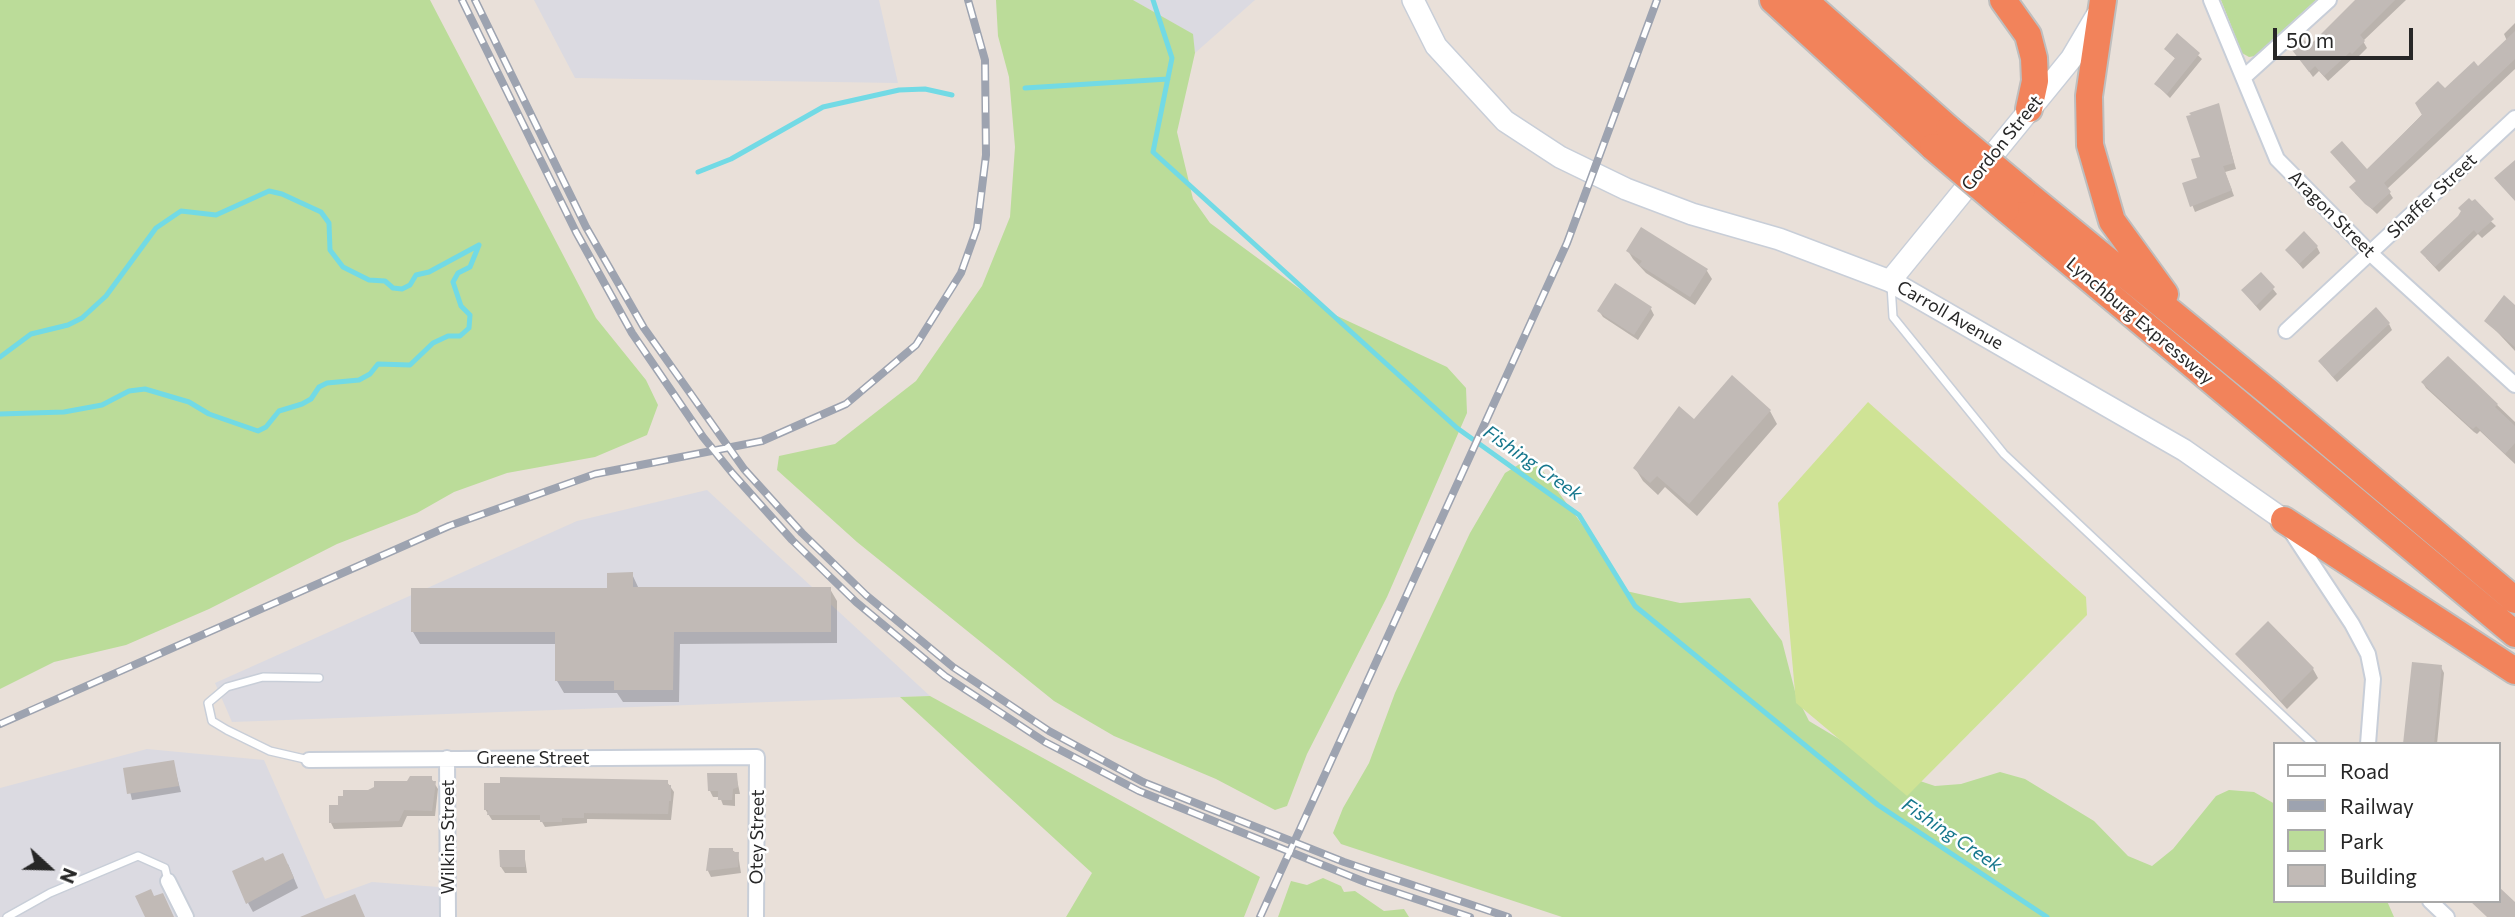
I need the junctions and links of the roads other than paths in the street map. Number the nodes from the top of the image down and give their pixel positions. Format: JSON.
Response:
{"nodes":[{"id":1,"x":1413,"y":0,"type":"edge"},
{"id":2,"x":1773,"y":0,"type":"edge"},
{"id":3,"x":1804,"y":0,"type":"edge"},
{"id":4,"x":2003,"y":0,"type":"edge"},
{"id":5,"x":2103,"y":0,"type":"edge"},
{"id":6,"x":2211,"y":0,"type":"edge"},
{"id":7,"x":2329,"y":0,"type":"edge"},
{"id":8,"x":2244,"y":77,"type":"junction"},
{"id":9,"x":2029,"y":109,"type":"junction"},
{"id":10,"x":2515,"y":118,"type":"edge"},
{"id":11,"x":1941,"y":138,"type":"junction"},
{"id":12,"x":2014,"y":199,"type":"junction"},
{"id":13,"x":2371,"y":254,"type":"junction"},
{"id":14,"x":1891,"y":281,"type":"junction"},
{"id":15,"x":2286,"y":331,"type":"dead end"},
{"id":16,"x":2197,"y":334,"type":"junction"},
{"id":17,"x":2515,"y":386,"type":"edge"},
{"id":18,"x":2284,"y":520,"type":"junction"},
{"id":19,"x":2515,"y":600,"type":"edge"},
{"id":20,"x":2515,"y":634,"type":"edge"},
{"id":21,"x":2515,"y":671,"type":"edge"},
{"id":22,"x":319,"y":678,"type":"dead end"},
{"id":23,"x":2311,"y":742,"type":"edge"},
{"id":24,"x":2368,"y":742,"type":"edge"},
{"id":25,"x":757,"y":757,"type":"joint"},
{"id":26,"x":447,"y":758,"type":"junction"},
{"id":27,"x":309,"y":760,"type":"joint"},
{"id":28,"x":168,"y":881,"type":"joint"},
{"id":29,"x":2432,"y":903,"type":"edge"},
{"id":30,"x":7,"y":917,"type":"edge"},
{"id":31,"x":186,"y":917,"type":"edge"},
{"id":32,"x":448,"y":917,"type":"edge"},
{"id":33,"x":756,"y":917,"type":"edge"},
{"id":34,"x":2447,"y":917,"type":"edge"}],
"edges":[{"from":1,"to":14,"type":"street","name":"Carroll Avenue"},
{"from":2,"to":11,"type":"highway","name":"Lynchburg Expressway"},
{"from":3,"to":11,"type":"highway","name":"Lynchburg Expressway"},
{"from":4,"to":9,"type":"highway"},
{"from":5,"to":9,"type":"street","name":"Gordon Street"},
{"from":5,"to":16,"type":"highway"},
{"from":6,"to":8,"type":"street","name":"Aragon Street"},
{"from":7,"to":8,"type":"street"},
{"from":8,"to":13,"type":"street","name":"Aragon Street"},
{"from":9,"to":14,"type":"street","name":"Gordon Street"},
{"from":10,"to":13,"type":"street","name":"Shaffer Street"},
{"from":11,"to":12,"type":"highway","name":"Lynchburg Expressway","bridge":true},
{"from":12,"to":16,"type":"highway","name":"Lynchburg Expressway"},
{"from":12,"to":20,"type":"highway","name":"Lynchburg Expressway"},
{"from":13,"to":15,"type":"street","name":"Shaffer Street"},
{"from":13,"to":17,"type":"street","name":"Aragon Street"},
{"from":14,"to":18,"type":"street","name":"Carroll Avenue"},
{"from":14,"to":23,"type":"lane"},
{"from":16,"to":19,"type":"highway","name":"Lynchburg Expressway"},
{"from":18,"to":21,"type":"highway"},
{"from":18,"to":24,"type":"street","name":"Carroll Avenue"},
{"from":22,"to":27,"type":"lane"},
{"from":25,"to":26,"type":"street","name":"Greene Street"},
{"from":25,"to":33,"type":"street","name":"Otey Street"},
{"from":26,"to":27,"type":"street","name":"Greene Street"},
{"from":26,"to":32,"type":"street","name":"Wilkins Street"},
{"from":28,"to":30,"type":"lane"},
{"from":28,"to":31,"type":"street"},
{"from":29,"to":34,"type":"street"}]}
